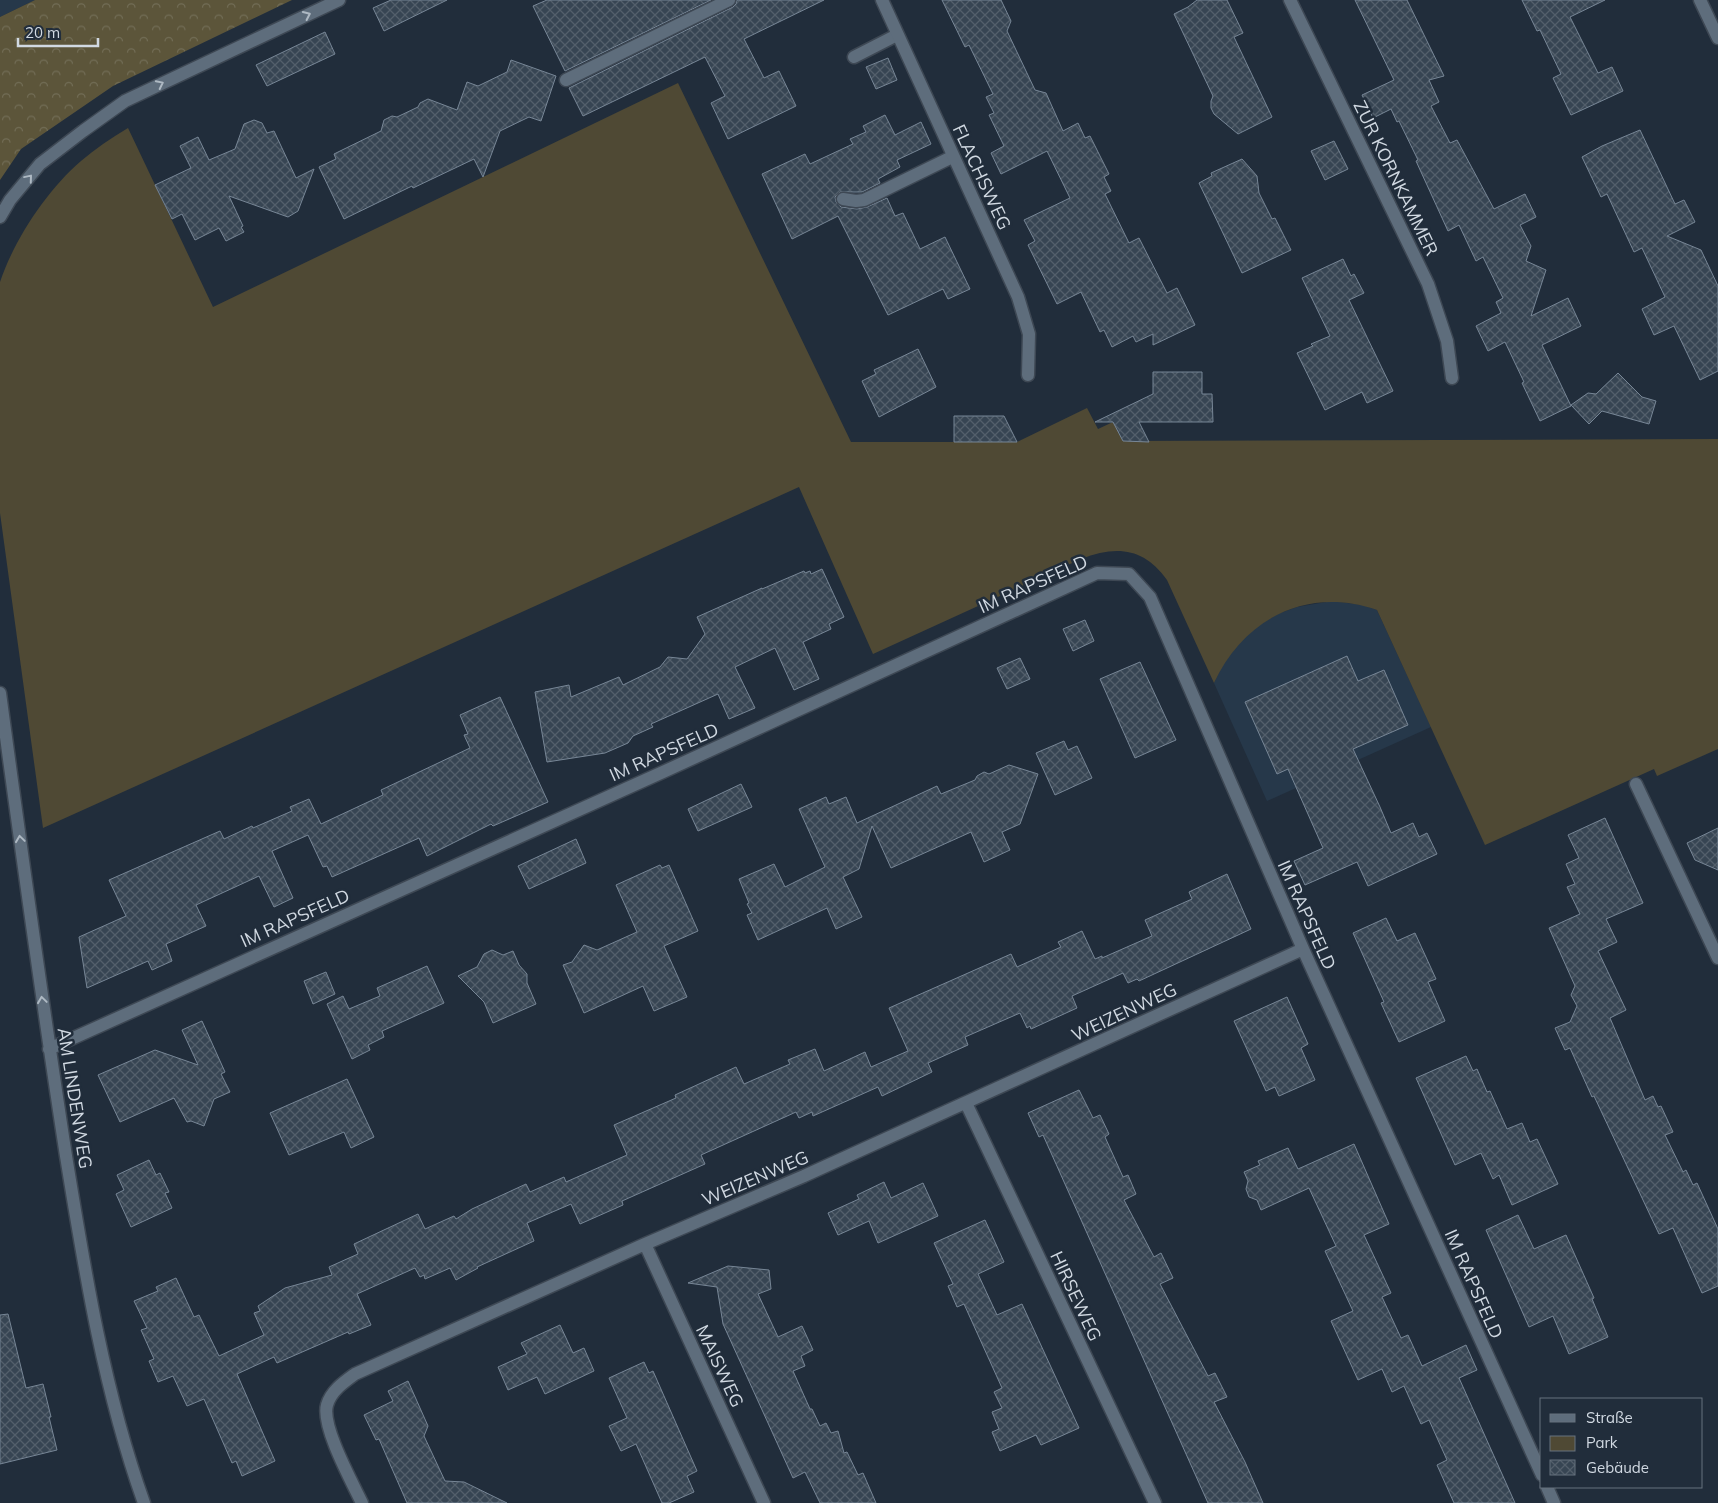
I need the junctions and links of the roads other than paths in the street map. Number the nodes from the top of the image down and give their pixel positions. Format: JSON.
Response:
{"nodes":[{"id":1,"x":339,"y":0,"type":"edge"},
{"id":2,"x":730,"y":0,"type":"edge"},
{"id":3,"x":882,"y":0,"type":"edge"},
{"id":4,"x":1290,"y":0,"type":"edge"},
{"id":5,"x":1700,"y":0,"type":"edge"},
{"id":6,"x":897,"y":35,"type":"junction"},
{"id":7,"x":1718,"y":38,"type":"edge"},
{"id":8,"x":854,"y":57,"type":"dead end"},
{"id":9,"x":566,"y":80,"type":"dead end"},
{"id":10,"x":952,"y":156,"type":"junction"},
{"id":11,"x":843,"y":198,"type":"dead end"},
{"id":12,"x":0,"y":217,"type":"edge"},
{"id":13,"x":1028,"y":375,"type":"dead end"},
{"id":14,"x":1452,"y":378,"type":"dead end"},
{"id":15,"x":0,"y":693,"type":"edge"},
{"id":16,"x":1636,"y":784,"type":"dead end"},
{"id":17,"x":1715,"y":943,"type":"edge"},
{"id":18,"x":1302,"y":949,"type":"junction"},
{"id":19,"x":1718,"y":958,"type":"edge"},
{"id":20,"x":49,"y":1049,"type":"junction"},
{"id":21,"x":966,"y":1103,"type":"junction"},
{"id":22,"x":645,"y":1244,"type":"junction"},
{"id":23,"x":1540,"y":1471,"type":"edge"},
{"id":24,"x":1547,"y":1488,"type":"edge"},
{"id":25,"x":144,"y":1503,"type":"edge"},
{"id":26,"x":362,"y":1503,"type":"edge"},
{"id":27,"x":764,"y":1503,"type":"edge"},
{"id":28,"x":1155,"y":1503,"type":"edge"},
{"id":29,"x":1554,"y":1503,"type":"edge"}],
"edges":[{"from":12,"to":1,"type":"street","one_way":true},
{"from":2,"to":9,"type":"street"},
{"from":3,"to":6,"type":"street","name":"FLACHSWEG"},
{"from":4,"to":14,"type":"street","name":"ZUR KORNKAMMER"},
{"from":5,"to":7,"type":"street"},
{"from":6,"to":8,"type":"street"},
{"from":6,"to":10,"type":"street","name":"FLACHSWEG"},
{"from":10,"to":11,"type":"street"},
{"from":10,"to":13,"type":"street","name":"FLACHSWEG"},
{"from":20,"to":15,"type":"street","name":"AM LINDENWEG","one_way":true},
{"from":16,"to":17,"type":"street"},
{"from":17,"to":19,"type":"street"},
{"from":18,"to":20,"type":"street","name":"IM RAPSFELD"},
{"from":18,"to":21,"type":"street","name":"WEIZENWEG"},
{"from":18,"to":23,"type":"street","name":"IM RAPSFELD"},
{"from":20,"to":25,"type":"street","name":"AM LINDENWEG"},
{"from":21,"to":22,"type":"street","name":"WEIZENWEG"},
{"from":21,"to":28,"type":"street","name":"HIRSEWEG"},
{"from":22,"to":26,"type":"street","name":"WEIZENWEG"},
{"from":22,"to":27,"type":"street","name":"MAISWEG"},
{"from":24,"to":29,"type":"street"}]}
